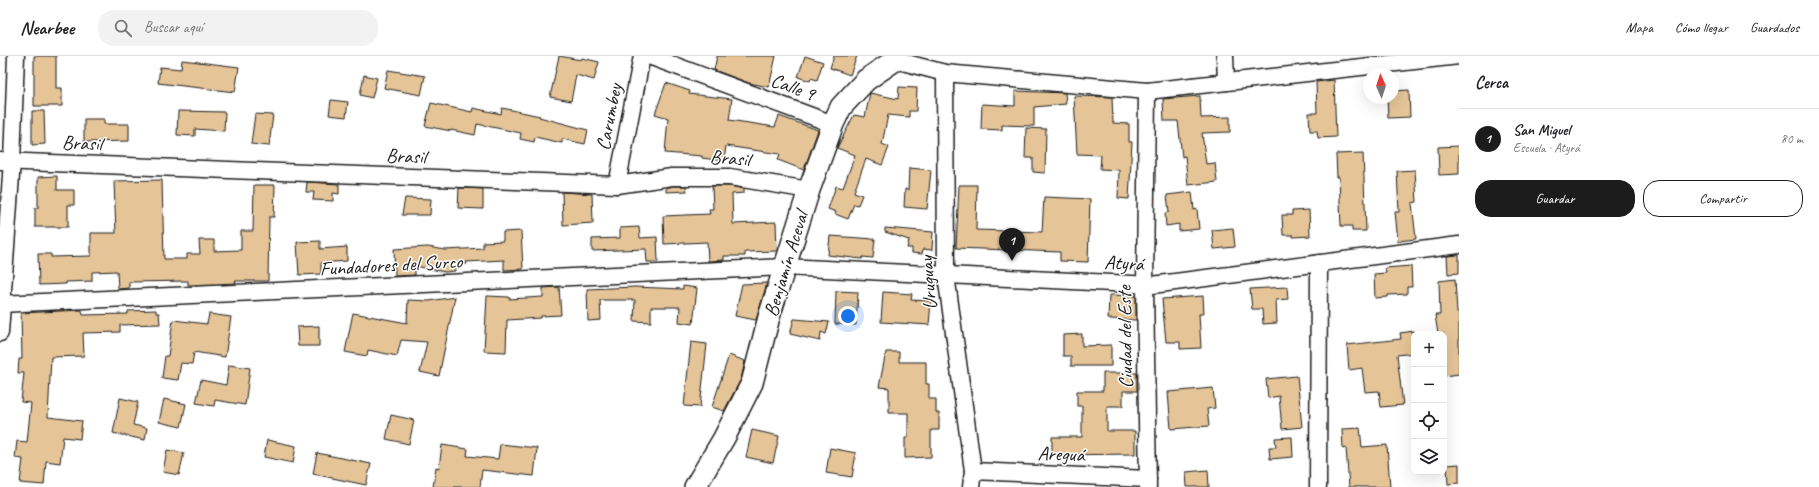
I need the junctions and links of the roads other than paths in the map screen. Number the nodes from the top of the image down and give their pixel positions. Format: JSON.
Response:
{"nodes":[{"id":1,"x":16,"y":56,"type":"edge"},
{"id":2,"x":642,"y":56,"type":"edge"},
{"id":3,"x":649,"y":56,"type":"edge"},
{"id":4,"x":1225,"y":56,"type":"edge"},
{"id":5,"x":1459,"y":56,"type":"edge"},
{"id":6,"x":896,"y":58,"type":"edge"},
{"id":7,"x":1355,"y":62,"type":"edge"},
{"id":8,"x":945,"y":73,"type":"junction"},
{"id":9,"x":1226,"y":82,"type":"junction"},
{"id":10,"x":1147,"y":91,"type":"junction"},
{"id":11,"x":833,"y":124,"type":"junction"},
{"id":12,"x":6,"y":161,"type":"edge"},
{"id":13,"x":617,"y":185,"type":"junction"},
{"id":14,"x":809,"y":190,"type":"junction"},
{"id":15,"x":1459,"y":245,"type":"edge"},
{"id":16,"x":1319,"y":263,"type":"junction"},
{"id":17,"x":785,"y":268,"type":"junction"},
{"id":18,"x":946,"y":275,"type":"junction"},
{"id":19,"x":1146,"y":285,"type":"junction"},
{"id":20,"x":1,"y":304,"type":"edge"},
{"id":21,"x":0,"y":333,"type":"edge"},
{"id":22,"x":973,"y":471,"type":"junction"},
{"id":23,"x":1148,"y":483,"type":"edge"},
{"id":24,"x":695,"y":487,"type":"edge"},
{"id":25,"x":971,"y":487,"type":"edge"},
{"id":26,"x":1318,"y":487,"type":"edge"}],
"edges":[{"from":1,"to":12,"type":"street"},
{"from":2,"to":13,"type":"street","name":"Carumbey"},
{"from":3,"to":11,"type":"street","name":"Calle 9"},
{"from":4,"to":9,"type":"street"},
{"from":5,"to":7,"type":"street"},
{"from":6,"to":8,"type":"street"},
{"from":6,"to":11,"type":"street","name":"Benjamín Aceval"},
{"from":7,"to":9,"type":"street"},
{"from":8,"to":10,"type":"street"},
{"from":8,"to":18,"type":"street","name":"Uruguay"},
{"from":9,"to":10,"type":"street"},
{"from":10,"to":19,"type":"street","name":"Ciudad del Este"},
{"from":11,"to":14,"type":"street","name":"Benjamín Aceval"},
{"from":12,"to":13,"type":"street","name":"Brasil"},
{"from":12,"to":20,"type":"street"},
{"from":13,"to":14,"type":"street","name":"Brasil"},
{"from":14,"to":17,"type":"street","name":"Benjamín Aceval"},
{"from":15,"to":16,"type":"street","name":"Atyrá"},
{"from":16,"to":19,"type":"street","name":"Atyrá"},
{"from":16,"to":26,"type":"street"},
{"from":17,"to":18,"type":"street","name":"Atyrá"},
{"from":17,"to":20,"type":"street","name":"Fundadores del Surco"},
{"from":17,"to":24,"type":"street","name":"Benjamín Aceval"},
{"from":18,"to":19,"type":"street","name":"Atyrá"},
{"from":18,"to":22,"type":"street","name":"Uruguay"},
{"from":19,"to":23,"type":"street","name":"Ciudad del Este"},
{"from":20,"to":21,"type":"street"},
{"from":22,"to":23,"type":"street","name":"Areguá"},
{"from":22,"to":25,"type":"street","name":"Uruguay"}]}
